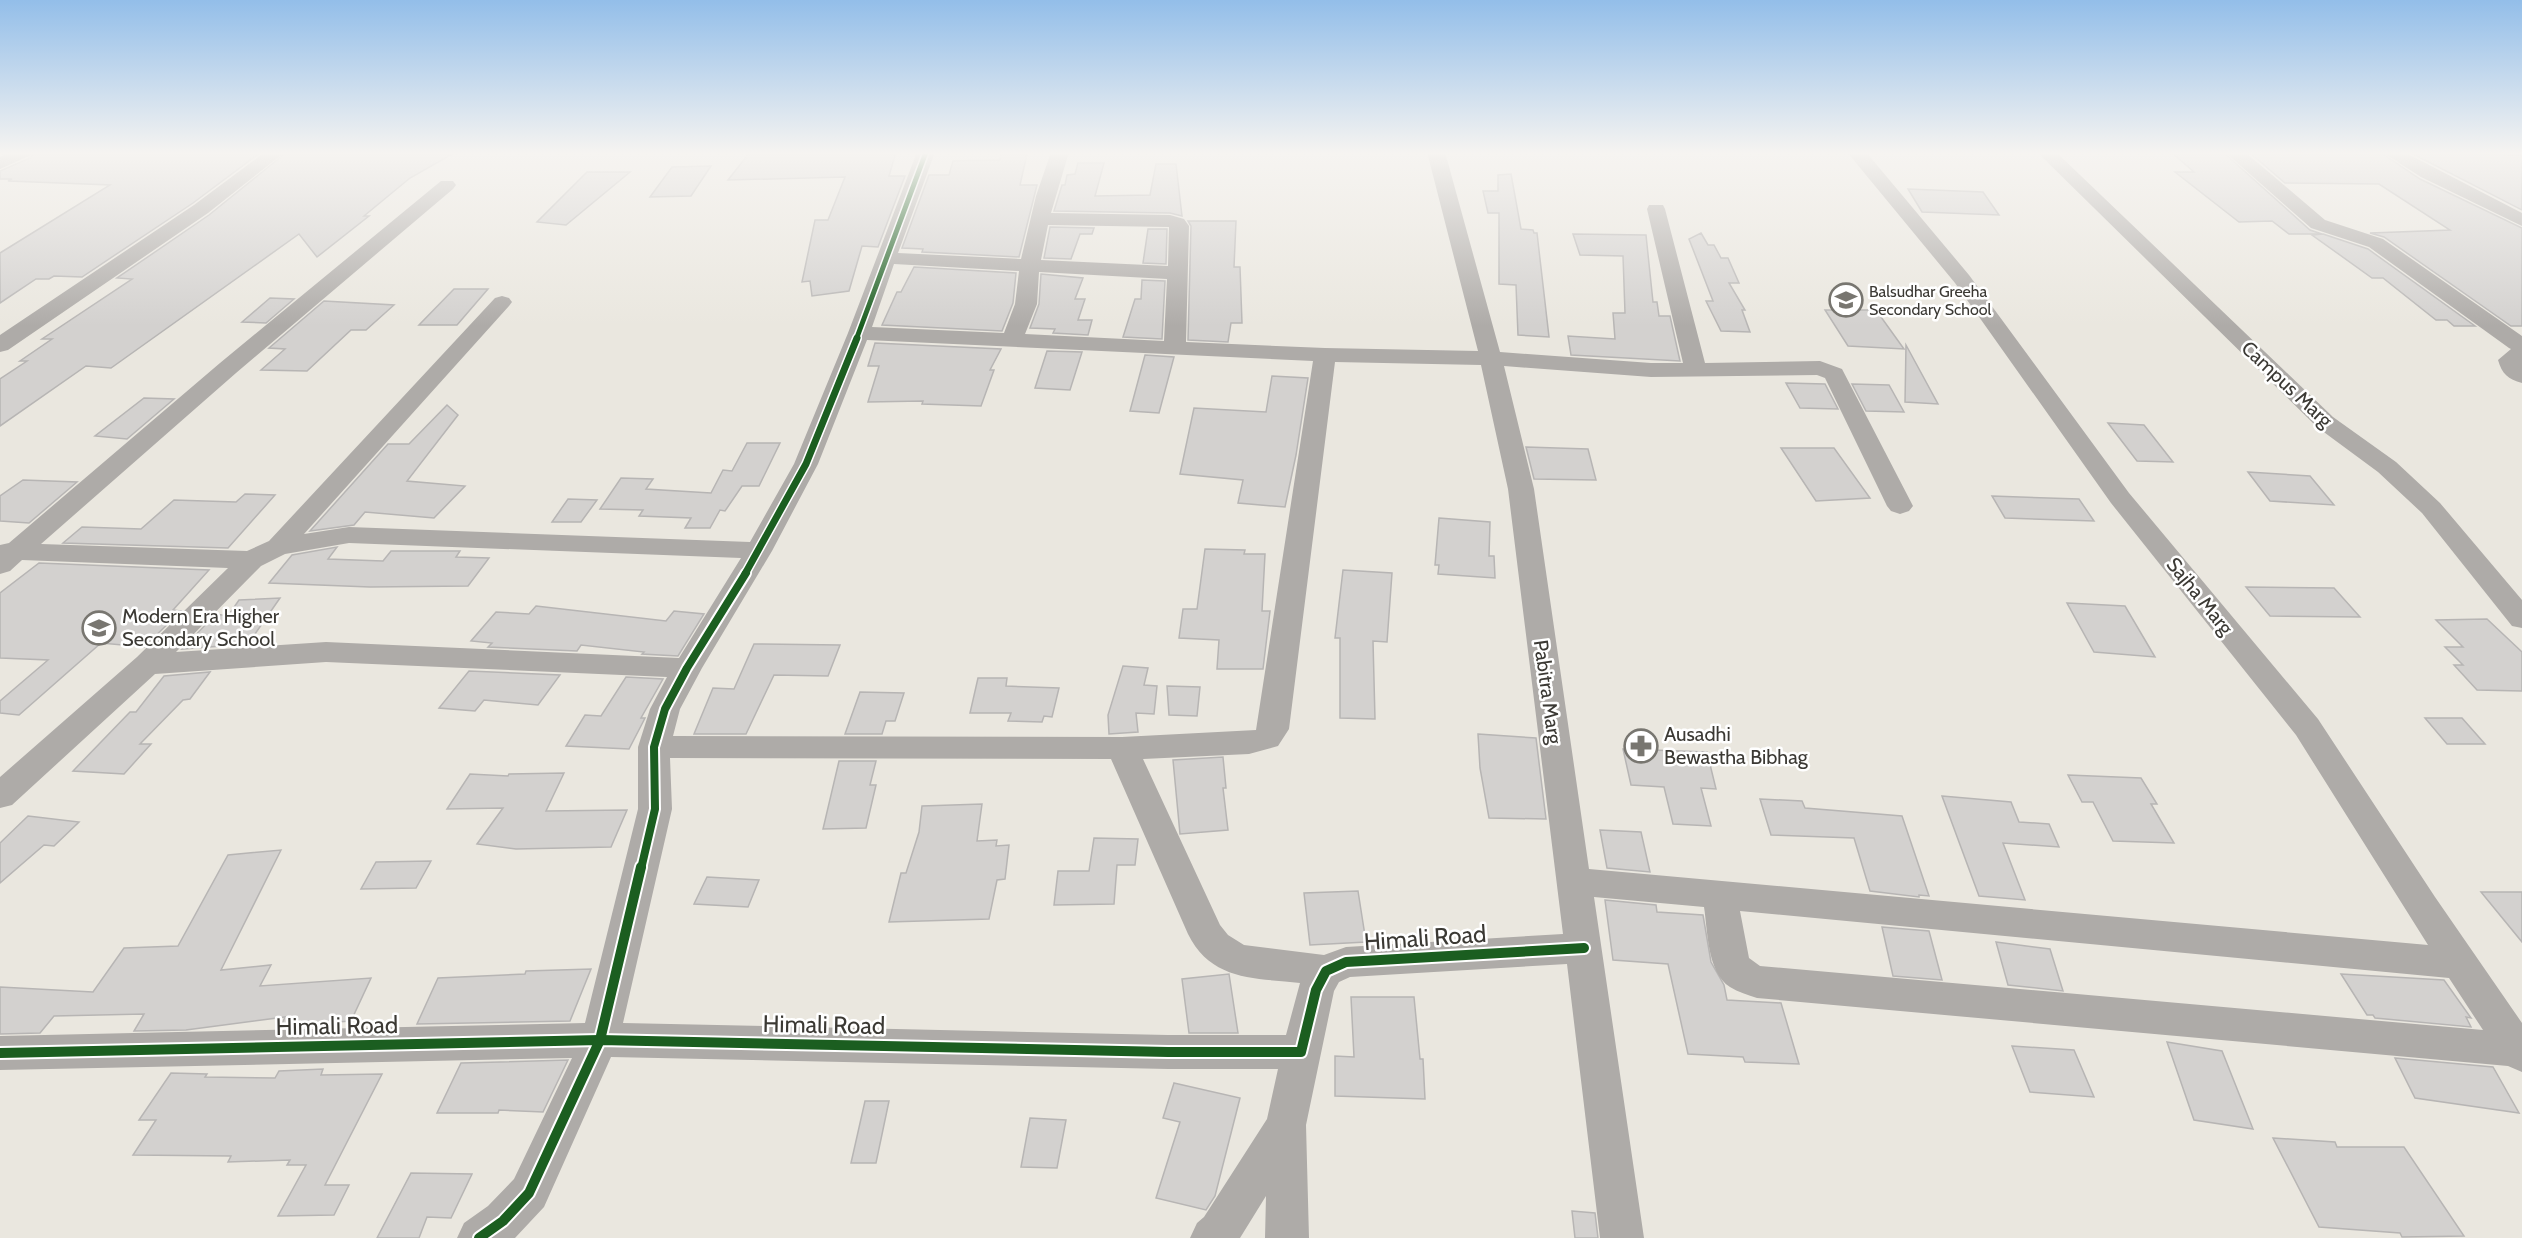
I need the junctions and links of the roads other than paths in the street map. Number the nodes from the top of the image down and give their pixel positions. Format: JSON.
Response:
{"nodes":[{"id":1,"x":1656,"y":209,"type":"dead end"},
{"id":2,"x":199,"y":210,"type":"edge"},
{"id":3,"x":417,"y":210,"type":"edge"},
{"id":4,"x":905,"y":210,"type":"edge"},
{"id":5,"x":1042,"y":210,"type":"edge"},
{"id":6,"x":1451,"y":210,"type":"edge"},
{"id":7,"x":1904,"y":210,"type":"edge"},
{"id":8,"x":2106,"y":210,"type":"edge"},
{"id":9,"x":2301,"y":210,"type":"edge"},
{"id":10,"x":2502,"y":210,"type":"joint"},
{"id":11,"x":2507,"y":210,"type":"edge"},
{"id":12,"x":1040,"y":219,"type":"junction"},
{"id":13,"x":2522,"y":220,"type":"edge"},
{"id":14,"x":886,"y":258,"type":"junction"},
{"id":15,"x":1030,"y":266,"type":"junction"},
{"id":16,"x":1178,"y":273,"type":"junction"},
{"id":17,"x":502,"y":302,"type":"dead end"},
{"id":18,"x":859,"y":333,"type":"junction"},
{"id":19,"x":1012,"y":340,"type":"junction"},
{"id":20,"x":0,"y":345,"type":"edge"},
{"id":21,"x":1175,"y":348,"type":"junction"},
{"id":22,"x":1325,"y":355,"type":"junction"},
{"id":23,"x":2522,"y":357,"type":"edge"},
{"id":24,"x":1491,"y":358,"type":"junction"},
{"id":25,"x":1696,"y":371,"type":"junction"},
{"id":26,"x":1900,"y":506,"type":"dead end"},
{"id":27,"x":278,"y":547,"type":"junction"},
{"id":28,"x":759,"y":551,"type":"junction"},
{"id":29,"x":6,"y":556,"type":"edge"},
{"id":30,"x":251,"y":560,"type":"junction"},
{"id":31,"x":2522,"y":619,"type":"edge"},
{"id":32,"x":147,"y":664,"type":"junction"},
{"id":33,"x":687,"y":668,"type":"junction"},
{"id":34,"x":654,"y":747,"type":"junction"},
{"id":35,"x":1122,"y":748,"type":"junction"},
{"id":36,"x":0,"y":796,"type":"edge"},
{"id":37,"x":1573,"y":881,"type":"junction"},
{"id":38,"x":1719,"y":895,"type":"junction"},
{"id":39,"x":1584,"y":948,"type":"junction"},
{"id":40,"x":2459,"y":963,"type":"junction"},
{"id":41,"x":1326,"y":971,"type":"junction"},
{"id":42,"x":600,"y":1040,"type":"junction"},
{"id":43,"x":1301,"y":1052,"type":"junction"},
{"id":44,"x":0,"y":1053,"type":"edge"},
{"id":45,"x":2520,"y":1053,"type":"edge"},
{"id":46,"x":1286,"y":1125,"type":"junction"},
{"id":47,"x":479,"y":1238,"type":"edge"},
{"id":48,"x":1212,"y":1238,"type":"edge"},
{"id":49,"x":1287,"y":1238,"type":"edge"},
{"id":50,"x":1622,"y":1238,"type":"edge"}],
"edges":[{"from":1,"to":25,"type":"street"},
{"from":2,"to":20,"type":"street"},
{"from":3,"to":29,"type":"street"},
{"from":4,"to":14,"type":"street"},
{"from":5,"to":12,"type":"street"},
{"from":6,"to":24,"type":"street","name":"Pabitra Marg"},
{"from":7,"to":40,"type":"street","name":"Sajha Marg"},
{"from":8,"to":31,"type":"street","name":"Campus Marg"},
{"from":9,"to":23,"type":"street"},
{"from":10,"to":11,"type":"street"},
{"from":10,"to":13,"type":"street"},
{"from":12,"to":15,"type":"street"},
{"from":12,"to":16,"type":"street"},
{"from":14,"to":15,"type":"street"},
{"from":14,"to":18,"type":"street"},
{"from":15,"to":16,"type":"street"},
{"from":15,"to":19,"type":"street"},
{"from":16,"to":21,"type":"street"},
{"from":17,"to":27,"type":"street"},
{"from":18,"to":19,"type":"street"},
{"from":18,"to":28,"type":"street"},
{"from":19,"to":21,"type":"street"},
{"from":21,"to":22,"type":"street"},
{"from":22,"to":24,"type":"street"},
{"from":22,"to":35,"type":"street"},
{"from":24,"to":25,"type":"street"},
{"from":24,"to":37,"type":"street","name":"Pabitra Marg"},
{"from":25,"to":26,"type":"street"},
{"from":27,"to":28,"type":"street"},
{"from":27,"to":30,"type":"street"},
{"from":28,"to":33,"type":"street"},
{"from":29,"to":30,"type":"street"},
{"from":30,"to":32,"type":"street"},
{"from":32,"to":33,"type":"street"},
{"from":32,"to":36,"type":"street"},
{"from":33,"to":34,"type":"street"},
{"from":34,"to":35,"type":"street"},
{"from":34,"to":42,"type":"street"},
{"from":35,"to":41,"type":"street"},
{"from":37,"to":38,"type":"street"},
{"from":37,"to":39,"type":"street","name":"Pabitra Marg"},
{"from":38,"to":40,"type":"street"},
{"from":38,"to":45,"type":"street"},
{"from":39,"to":41,"type":"street","name":"Himali Road"},
{"from":39,"to":50,"type":"street","name":"Pabitra Marg"},
{"from":40,"to":45,"type":"street","name":"Sajha Marg"},
{"from":41,"to":43,"type":"street"},
{"from":42,"to":43,"type":"street","name":"Himali Road"},
{"from":42,"to":44,"type":"street","name":"Himali Road"},
{"from":42,"to":47,"type":"street"},
{"from":43,"to":46,"type":"street"},
{"from":46,"to":48,"type":"street"},
{"from":46,"to":49,"type":"street"}]}
